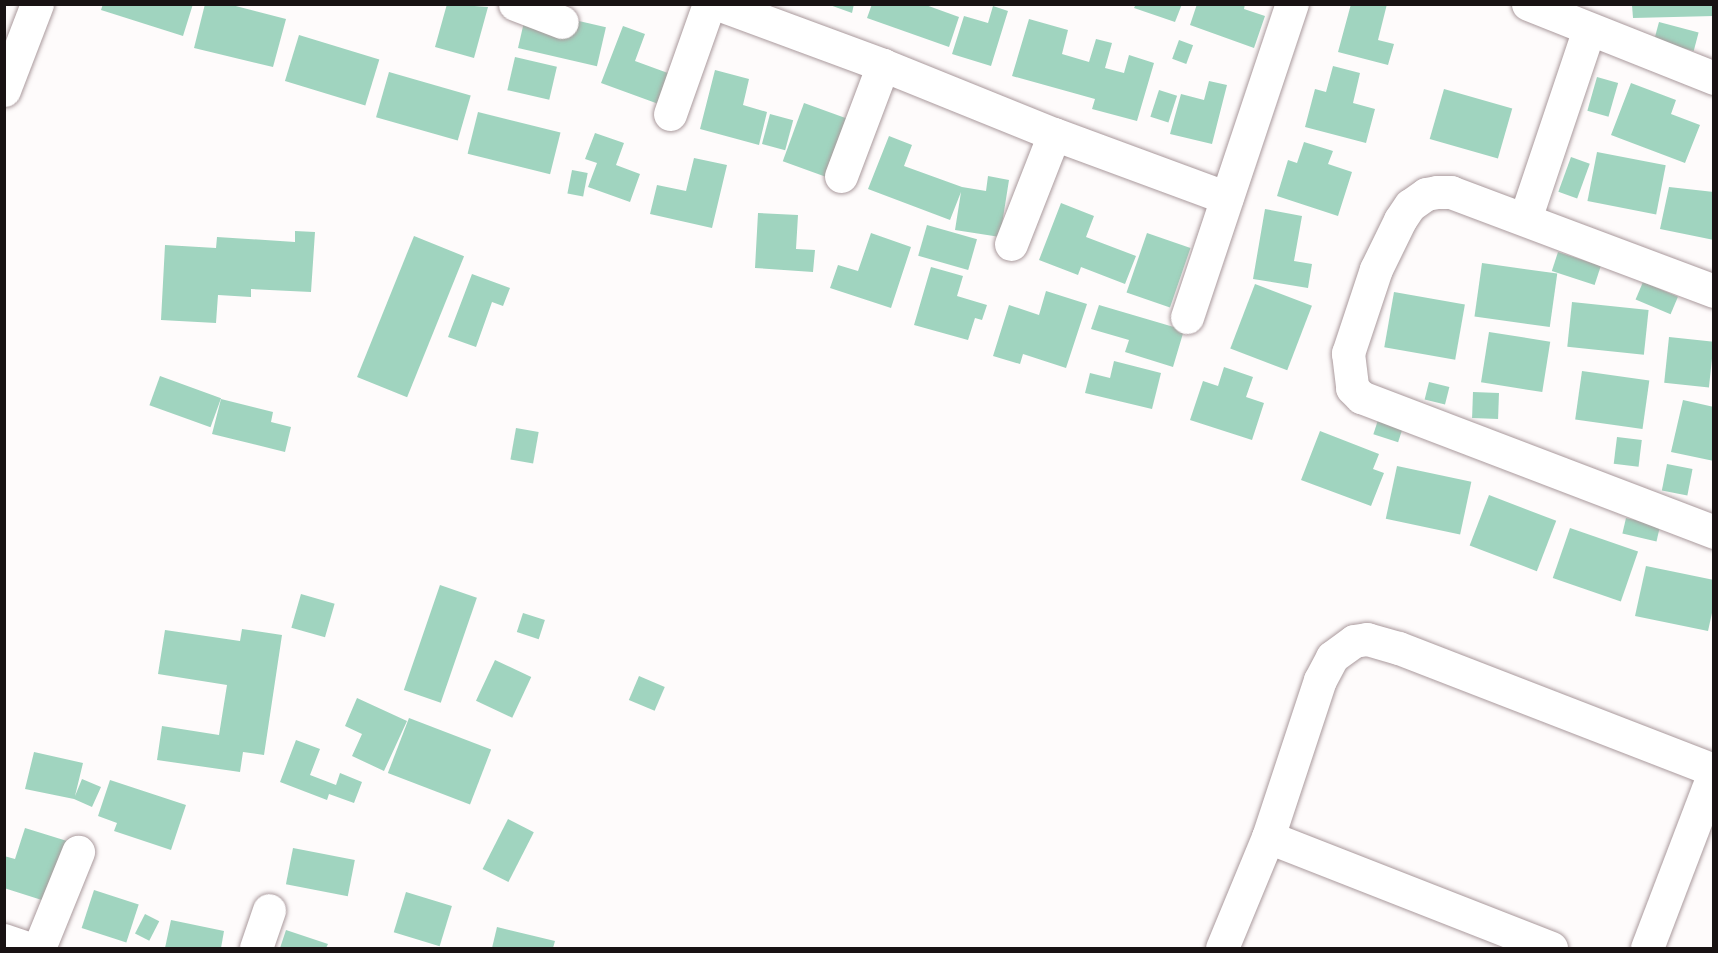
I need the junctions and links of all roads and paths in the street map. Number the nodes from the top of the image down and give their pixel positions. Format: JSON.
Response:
{"nodes":[{"id":1,"x":38,"y":4,"type":"edge"},
{"id":2,"x":515,"y":4,"type":"edge"},
{"id":3,"x":708,"y":4,"type":"edge"},
{"id":4,"x":718,"y":4,"type":"edge"},
{"id":5,"x":1292,"y":4,"type":"edge"},
{"id":6,"x":1528,"y":4,"type":"edge"},
{"id":7,"x":1572,"y":17,"type":"edge"},
{"id":8,"x":562,"y":22,"type":"dead end"},
{"id":9,"x":883,"y":65,"type":"junction"},
{"id":10,"x":1713,"y":78,"type":"edge"},
{"id":11,"x":4,"y":90,"type":"edge"},
{"id":12,"x":670,"y":114,"type":"dead end"},
{"id":13,"x":1054,"y":134,"type":"junction"},
{"id":14,"x":841,"y":176,"type":"dead end"},
{"id":15,"x":1227,"y":198,"type":"junction"},
{"id":16,"x":1526,"y":219,"type":"junction"},
{"id":17,"x":1011,"y":244,"type":"dead end"},
{"id":18,"x":1713,"y":291,"type":"edge"},
{"id":19,"x":1187,"y":317,"type":"dead end"},
{"id":20,"x":1713,"y":532,"type":"edge"},
{"id":21,"x":1713,"y":771,"type":"edge"},
{"id":22,"x":1268,"y":837,"type":"junction"},
{"id":23,"x":78,"y":852,"type":"dead end"},
{"id":24,"x":269,"y":910,"type":"dead end"},
{"id":25,"x":4,"y":940,"type":"edge"},
{"id":26,"x":27,"y":948,"type":"edge"},
{"id":27,"x":39,"y":948,"type":"edge"},
{"id":28,"x":256,"y":948,"type":"edge"},
{"id":29,"x":1221,"y":948,"type":"edge"},
{"id":30,"x":1551,"y":948,"type":"edge"},
{"id":31,"x":1647,"y":948,"type":"edge"}],
"edges":[{"from":1,"to":11,"type":"street"},
{"from":2,"to":8,"type":"street"},
{"from":3,"to":12,"type":"street"},
{"from":4,"to":9,"type":"street"},
{"from":5,"to":15,"type":"street"},
{"from":6,"to":7,"type":"street"},
{"from":7,"to":10,"type":"street"},
{"from":7,"to":16,"type":"street"},
{"from":9,"to":13,"type":"street"},
{"from":9,"to":14,"type":"street"},
{"from":13,"to":15,"type":"street"},
{"from":13,"to":17,"type":"street"},
{"from":15,"to":19,"type":"street"},
{"from":16,"to":18,"type":"street"},
{"from":16,"to":20,"type":"street"},
{"from":21,"to":22,"type":"street"},
{"from":21,"to":31,"type":"street"},
{"from":22,"to":29,"type":"street"},
{"from":22,"to":30,"type":"street"},
{"from":23,"to":27,"type":"street"},
{"from":24,"to":28,"type":"street"},
{"from":25,"to":26,"type":"street"}]}
